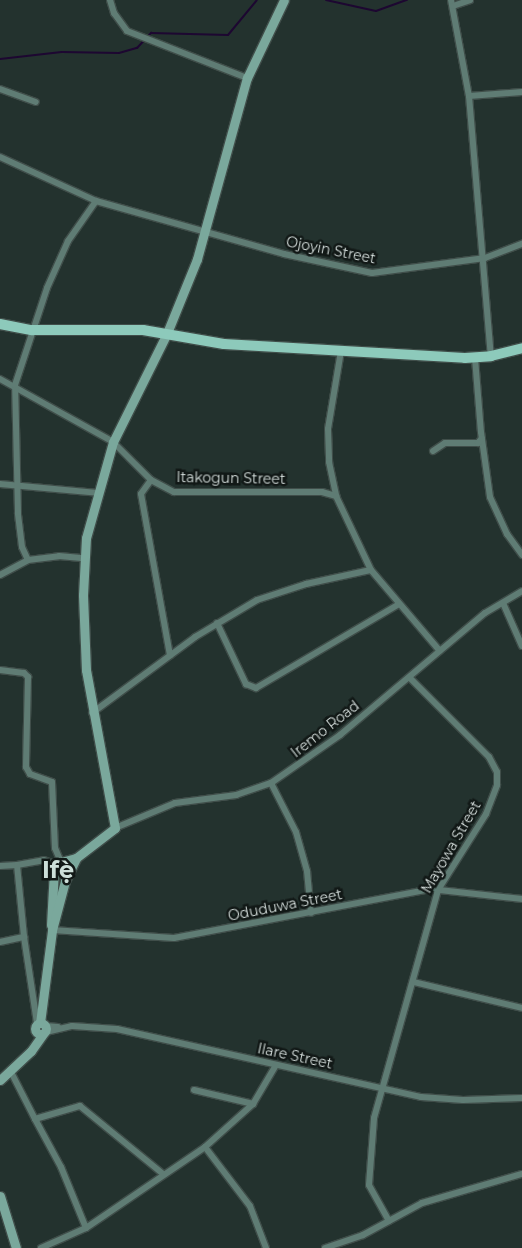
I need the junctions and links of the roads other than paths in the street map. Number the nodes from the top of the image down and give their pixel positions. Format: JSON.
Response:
{"nodes":[{"id":1,"x":110,"y":0,"type":"edge"},
{"id":2,"x":284,"y":0,"type":"edge"},
{"id":3,"x":470,"y":0,"type":"edge"},
{"id":4,"x":452,"y":3,"type":"edge"},
{"id":5,"x":247,"y":78,"type":"junction"},
{"id":6,"x":0,"y":89,"type":"edge"},
{"id":7,"x":522,"y":92,"type":"edge"},
{"id":8,"x":469,"y":96,"type":"junction"},
{"id":9,"x":36,"y":102,"type":"dead end"},
{"id":10,"x":0,"y":157,"type":"edge"},
{"id":11,"x":96,"y":201,"type":"junction"},
{"id":12,"x":205,"y":234,"type":"junction"},
{"id":13,"x":522,"y":244,"type":"edge"},
{"id":14,"x":485,"y":258,"type":"junction"},
{"id":15,"x":0,"y":324,"type":"edge"},
{"id":16,"x":32,"y":330,"type":"junction"},
{"id":17,"x":167,"y":333,"type":"junction"},
{"id":18,"x":522,"y":348,"type":"edge"},
{"id":19,"x":341,"y":350,"type":"junction"},
{"id":20,"x":491,"y":356,"type":"junction"},
{"id":21,"x":475,"y":358,"type":"junction"},
{"id":22,"x":0,"y":379,"type":"edge"},
{"id":23,"x":15,"y":385,"type":"junction"},
{"id":24,"x":482,"y":438,"type":"junction"},
{"id":25,"x":113,"y":442,"type":"junction"},
{"id":26,"x":433,"y":451,"type":"dead end"},
{"id":27,"x":151,"y":480,"type":"junction"},
{"id":28,"x":0,"y":484,"type":"edge"},
{"id":29,"x":19,"y":484,"type":"junction"},
{"id":30,"x":98,"y":492,"type":"junction"},
{"id":31,"x":336,"y":496,"type":"junction"},
{"id":32,"x":522,"y":555,"type":"edge"},
{"id":33,"x":84,"y":558,"type":"junction"},
{"id":34,"x":28,"y":560,"type":"junction"},
{"id":35,"x":371,"y":570,"type":"junction"},
{"id":36,"x":0,"y":575,"type":"edge"},
{"id":37,"x":522,"y":591,"type":"edge"},
{"id":38,"x":503,"y":602,"type":"junction"},
{"id":39,"x":399,"y":604,"type":"junction"},
{"id":40,"x":217,"y":623,"type":"junction"},
{"id":41,"x":522,"y":646,"type":"edge"},
{"id":42,"x":440,"y":651,"type":"junction"},
{"id":43,"x":170,"y":656,"type":"junction"},
{"id":44,"x":0,"y":670,"type":"edge"},
{"id":45,"x":410,"y":678,"type":"junction"},
{"id":46,"x":92,"y":713,"type":"junction"},
{"id":47,"x":271,"y":783,"type":"junction"},
{"id":48,"x":115,"y":828,"type":"junction"},
{"id":49,"x":76,"y":858,"type":"junction"},
{"id":50,"x":59,"y":864,"type":"junction"},
{"id":51,"x":17,"y":865,"type":"junction"},
{"id":52,"x":0,"y":866,"type":"edge"},
{"id":53,"x":52,"y":880,"type":"junction"},
{"id":54,"x":65,"y":881,"type":"junction"},
{"id":55,"x":438,"y":890,"type":"junction"},
{"id":56,"x":522,"y":899,"type":"edge"},
{"id":57,"x":311,"y":913,"type":"junction"},
{"id":58,"x":52,"y":930,"type":"junction"},
{"id":59,"x":24,"y":937,"type":"junction"},
{"id":60,"x":0,"y":942,"type":"edge"},
{"id":61,"x":414,"y":982,"type":"junction"},
{"id":62,"x":522,"y":1008,"type":"edge"},
{"id":63,"x":42,"y":1028,"type":"junction"},
{"id":64,"x":276,"y":1065,"type":"junction"},
{"id":65,"x":10,"y":1070,"type":"junction"},
{"id":66,"x":0,"y":1080,"type":"edge"},
{"id":67,"x":384,"y":1088,"type":"junction"},
{"id":68,"x":194,"y":1090,"type":"dead end"},
{"id":69,"x":522,"y":1098,"type":"edge"},
{"id":70,"x":253,"y":1104,"type":"junction"},
{"id":71,"x":35,"y":1119,"type":"junction"},
{"id":72,"x":205,"y":1147,"type":"junction"},
{"id":73,"x":163,"y":1174,"type":"junction"},
{"id":74,"x":522,"y":1174,"type":"edge"},
{"id":75,"x":0,"y":1196,"type":"edge"},
{"id":76,"x":389,"y":1221,"type":"junction"},
{"id":77,"x":86,"y":1228,"type":"junction"},
{"id":78,"x":16,"y":1248,"type":"edge"},
{"id":79,"x":41,"y":1248,"type":"edge"},
{"id":80,"x":266,"y":1248,"type":"edge"},
{"id":81,"x":325,"y":1248,"type":"edge"}],
"edges":[{"from":1,"to":5,"type":"street"},
{"from":2,"to":5,"type":"street"},
{"from":3,"to":4,"type":"street"},
{"from":4,"to":8,"type":"street"},
{"from":5,"to":12,"type":"street"},
{"from":6,"to":9,"type":"street"},
{"from":7,"to":8,"type":"street"},
{"from":8,"to":14,"type":"street"},
{"from":10,"to":11,"type":"street","name":"Ojoyin Street"},
{"from":11,"to":12,"type":"street","name":"Ojoyin Street"},
{"from":11,"to":16,"type":"street"},
{"from":12,"to":14,"type":"street","name":"Ojoyin Street"},
{"from":12,"to":17,"type":"street"},
{"from":13,"to":14,"type":"street","name":"Ojoyin Street"},
{"from":14,"to":20,"type":"street"},
{"from":15,"to":16,"type":"main road"},
{"from":16,"to":17,"type":"main road"},
{"from":16,"to":23,"type":"street"},
{"from":17,"to":19,"type":"main road"},
{"from":17,"to":25,"type":"street"},
{"from":18,"to":20,"type":"main road"},
{"from":19,"to":21,"type":"main road"},
{"from":19,"to":31,"type":"street"},
{"from":20,"to":21,"type":"main road"},
{"from":21,"to":24,"type":"street"},
{"from":22,"to":23,"type":"street","name":"Itakogun Street"},
{"from":23,"to":25,"type":"street","name":"Itakogun Street"},
{"from":23,"to":29,"type":"street"},
{"from":24,"to":26,"type":"street"},
{"from":24,"to":32,"type":"street"},
{"from":25,"to":27,"type":"street","name":"Itakogun Street"},
{"from":25,"to":30,"type":"street"},
{"from":27,"to":31,"type":"street","name":"Itakogun Street"},
{"from":27,"to":43,"type":"street"},
{"from":28,"to":29,"type":"street"},
{"from":29,"to":30,"type":"street"},
{"from":29,"to":34,"type":"street"},
{"from":30,"to":33,"type":"street"},
{"from":31,"to":35,"type":"street"},
{"from":33,"to":34,"type":"street"},
{"from":33,"to":46,"type":"street"},
{"from":34,"to":36,"type":"street"},
{"from":35,"to":39,"type":"street"},
{"from":35,"to":40,"type":"street"},
{"from":37,"to":38,"type":"street","name":"Iremo Road"},
{"from":38,"to":41,"type":"street"},
{"from":38,"to":42,"type":"street","name":"Iremo Road"},
{"from":39,"to":40,"type":"street"},
{"from":39,"to":42,"type":"street"},
{"from":40,"to":43,"type":"street"},
{"from":42,"to":45,"type":"street","name":"Iremo Road"},
{"from":43,"to":46,"type":"street"},
{"from":44,"to":50,"type":"street"},
{"from":45,"to":47,"type":"street","name":"Iremo Road"},
{"from":45,"to":55,"type":"street","name":"Mayowa Street"},
{"from":46,"to":48,"type":"street"},
{"from":47,"to":48,"type":"street","name":"Iremo Road"},
{"from":47,"to":57,"type":"street"},
{"from":48,"to":49,"type":"street"},
{"from":49,"to":50,"type":"street"},
{"from":49,"to":54,"type":"street"},
{"from":50,"to":51,"type":"street"},
{"from":50,"to":53,"type":"street"},
{"from":51,"to":52,"type":"street"},
{"from":51,"to":59,"type":"street"},
{"from":53,"to":54,"type":"street"},
{"from":53,"to":58,"type":"street"},
{"from":54,"to":58,"type":"street"},
{"from":55,"to":56,"type":"street","name":"Oduduwa Street"},
{"from":55,"to":57,"type":"street","name":"Oduduwa Street"},
{"from":55,"to":61,"type":"street","name":"Mayowa Street"},
{"from":57,"to":58,"type":"street","name":"Oduduwa Street"},
{"from":58,"to":63,"type":"street"},
{"from":59,"to":60,"type":"street"},
{"from":59,"to":63,"type":"street"},
{"from":61,"to":62,"type":"street"},
{"from":61,"to":67,"type":"street","name":"Mayowa Street"},
{"from":63,"to":64,"type":"street","name":"Ilare Street"},
{"from":63,"to":65,"type":"street"},
{"from":64,"to":67,"type":"street","name":"Ilare Street"},
{"from":64,"to":70,"type":"street"},
{"from":65,"to":66,"type":"street"},
{"from":65,"to":71,"type":"street"},
{"from":67,"to":69,"type":"street","name":"Ilare Street"},
{"from":67,"to":76,"type":"street","name":"Mayowa Street"},
{"from":68,"to":70,"type":"street"},
{"from":70,"to":72,"type":"street"},
{"from":71,"to":73,"type":"street"},
{"from":71,"to":77,"type":"street"},
{"from":72,"to":73,"type":"street"},
{"from":72,"to":80,"type":"street"},
{"from":73,"to":77,"type":"street"},
{"from":74,"to":76,"type":"street"},
{"from":75,"to":78,"type":"street"},
{"from":76,"to":81,"type":"street"},
{"from":77,"to":79,"type":"street"}]}
